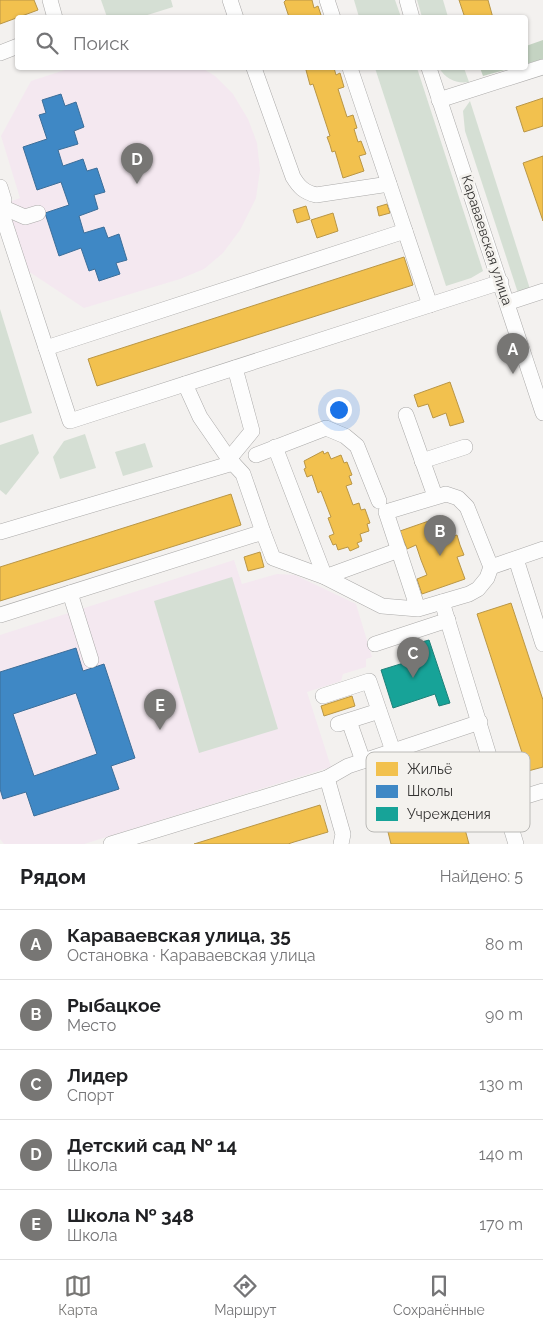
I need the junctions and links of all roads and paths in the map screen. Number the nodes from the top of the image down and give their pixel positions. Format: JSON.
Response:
{"nodes":[{"id":1,"x":50,"y":0,"type":"edge"},
{"id":2,"x":230,"y":0,"type":"edge"},
{"id":3,"x":327,"y":0,"type":"edge"},
{"id":4,"x":407,"y":0,"type":"edge"},
{"id":5,"x":54,"y":15,"type":"edge"},
{"id":6,"x":235,"y":15,"type":"edge"},
{"id":7,"x":332,"y":15,"type":"edge"},
{"id":8,"x":411,"y":15,"type":"edge"},
{"id":9,"x":15,"y":47,"type":"edge"},
{"id":10,"x":0,"y":53,"type":"edge"},
{"id":11,"x":543,"y":67,"type":"edge"},
{"id":12,"x":255,"y":70,"type":"edge"},
{"id":13,"x":351,"y":70,"type":"edge"},
{"id":14,"x":430,"y":70,"type":"edge"},
{"id":15,"x":439,"y":100,"type":"junction"},
{"id":16,"x":389,"y":184,"type":"junction"},
{"id":17,"x":0,"y":187,"type":"edge"},
{"id":18,"x":4,"y":213,"type":"edge"},
{"id":19,"x":38,"y":213,"type":"dead end"},
{"id":20,"x":405,"y":231,"type":"junction"},
{"id":21,"x":501,"y":282,"type":"junction"},
{"id":22,"x":543,"y":291,"type":"edge"},
{"id":23,"x":507,"y":302,"type":"junction"},
{"id":24,"x":430,"y":305,"type":"junction"},
{"id":25,"x":46,"y":348,"type":"junction"},
{"id":26,"x":235,"y":368,"type":"junction"},
{"id":27,"x":185,"y":384,"type":"junction"},
{"id":28,"x":543,"y":413,"type":"edge"},
{"id":29,"x":406,"y":415,"type":"dead end"},
{"id":30,"x":275,"y":447,"type":"junction"},
{"id":31,"x":464,"y":447,"type":"dead end"},
{"id":32,"x":256,"y":455,"type":"dead end"},
{"id":33,"x":231,"y":461,"type":"junction"},
{"id":34,"x":422,"y":461,"type":"junction"},
{"id":35,"x":435,"y":496,"type":"junction"},
{"id":36,"x":379,"y":501,"type":"dead end"},
{"id":37,"x":0,"y":532,"type":"edge"},
{"id":38,"x":263,"y":532,"type":"junction"},
{"id":39,"x":543,"y":549,"type":"edge"},
{"id":40,"x":399,"y":550,"type":"junction"},
{"id":41,"x":516,"y":558,"type":"junction"},
{"id":42,"x":490,"y":567,"type":"junction"},
{"id":43,"x":324,"y":577,"type":"junction"},
{"id":44,"x":70,"y":593,"type":"junction"},
{"id":45,"x":442,"y":602,"type":"junction"},
{"id":46,"x":418,"y":609,"type":"junction"},
{"id":47,"x":0,"y":614,"type":"edge"},
{"id":48,"x":448,"y":620,"type":"junction"},
{"id":49,"x":375,"y":644,"type":"dead end"},
{"id":50,"x":543,"y":644,"type":"edge"},
{"id":51,"x":91,"y":660,"type":"dead end"},
{"id":52,"x":323,"y":696,"type":"dead end"},
{"id":53,"x":379,"y":711,"type":"junction"},
{"id":54,"x":480,"y":722,"type":"junction"},
{"id":55,"x":393,"y":751,"type":"junction"},
{"id":56,"x":390,"y":752,"type":"edge"},
{"id":57,"x":489,"y":752,"type":"edge"},
{"id":58,"x":366,"y":760,"type":"edge"},
{"id":59,"x":363,"y":761,"type":"junction"},
{"id":60,"x":327,"y":778,"type":"junction"},
{"id":61,"x":543,"y":791,"type":"edge"},
{"id":62,"x":530,"y":795,"type":"edge"},
{"id":63,"x":512,"y":832,"type":"edge"},
{"id":64,"x":111,"y":844,"type":"edge"},
{"id":65,"x":341,"y":844,"type":"edge"},
{"id":66,"x":516,"y":844,"type":"edge"}],
"edges":[{"from":1,"to":5,"type":"street"},
{"from":2,"to":6,"type":"street"},
{"from":3,"to":7,"type":"street"},
{"from":4,"to":8,"type":"street"},
{"from":9,"to":10,"type":"street"},
{"from":11,"to":15,"type":"street"},
{"from":12,"to":16,"type":"street"},
{"from":13,"to":16,"type":"street"},
{"from":14,"to":15,"type":"street","name":"Караваевская улица"},
{"from":15,"to":21,"type":"street","name":"Караваевская улица"},
{"from":16,"to":20,"type":"street"},
{"from":17,"to":18,"type":"street"},
{"from":18,"to":19,"type":"street"},
{"from":18,"to":25,"type":"street"},
{"from":20,"to":24,"type":"street"},
{"from":20,"to":25,"type":"street"},
{"from":21,"to":23,"type":"street","name":"Караваевская улица"},
{"from":21,"to":24,"type":"street"},
{"from":22,"to":23,"type":"street"},
{"from":23,"to":28,"type":"street","name":"Караваевская улица"},
{"from":24,"to":26,"type":"street"},
{"from":25,"to":27,"type":"street"},
{"from":26,"to":27,"type":"street"},
{"from":26,"to":33,"type":"street"},
{"from":27,"to":33,"type":"street"},
{"from":29,"to":34,"type":"street"},
{"from":30,"to":32,"type":"street"},
{"from":30,"to":36,"type":"street"},
{"from":30,"to":43,"type":"street"},
{"from":31,"to":34,"type":"street"},
{"from":33,"to":37,"type":"street"},
{"from":33,"to":38,"type":"street"},
{"from":34,"to":35,"type":"street"},
{"from":35,"to":40,"type":"street"},
{"from":35,"to":42,"type":"street"},
{"from":38,"to":43,"type":"street"},
{"from":38,"to":44,"type":"street"},
{"from":39,"to":41,"type":"street"},
{"from":40,"to":43,"type":"street"},
{"from":40,"to":46,"type":"street"},
{"from":41,"to":42,"type":"street"},
{"from":41,"to":50,"type":"street"},
{"from":42,"to":45,"type":"street"},
{"from":43,"to":46,"type":"street"},
{"from":44,"to":47,"type":"street"},
{"from":44,"to":51,"type":"street"},
{"from":45,"to":46,"type":"street"},
{"from":45,"to":48,"type":"street"},
{"from":48,"to":49,"type":"street"},
{"from":48,"to":54,"type":"street"},
{"from":52,"to":53,"type":"street"},
{"from":53,"to":55,"type":"street"},
{"from":53,"to":59,"type":"street"},
{"from":54,"to":55,"type":"street"},
{"from":54,"to":57,"type":"street"},
{"from":55,"to":56,"type":"street"},
{"from":58,"to":59,"type":"street"},
{"from":59,"to":60,"type":"street"},
{"from":60,"to":64,"type":"street"},
{"from":60,"to":65,"type":"street"},
{"from":61,"to":62,"type":"street"},
{"from":63,"to":66,"type":"street"}]}
